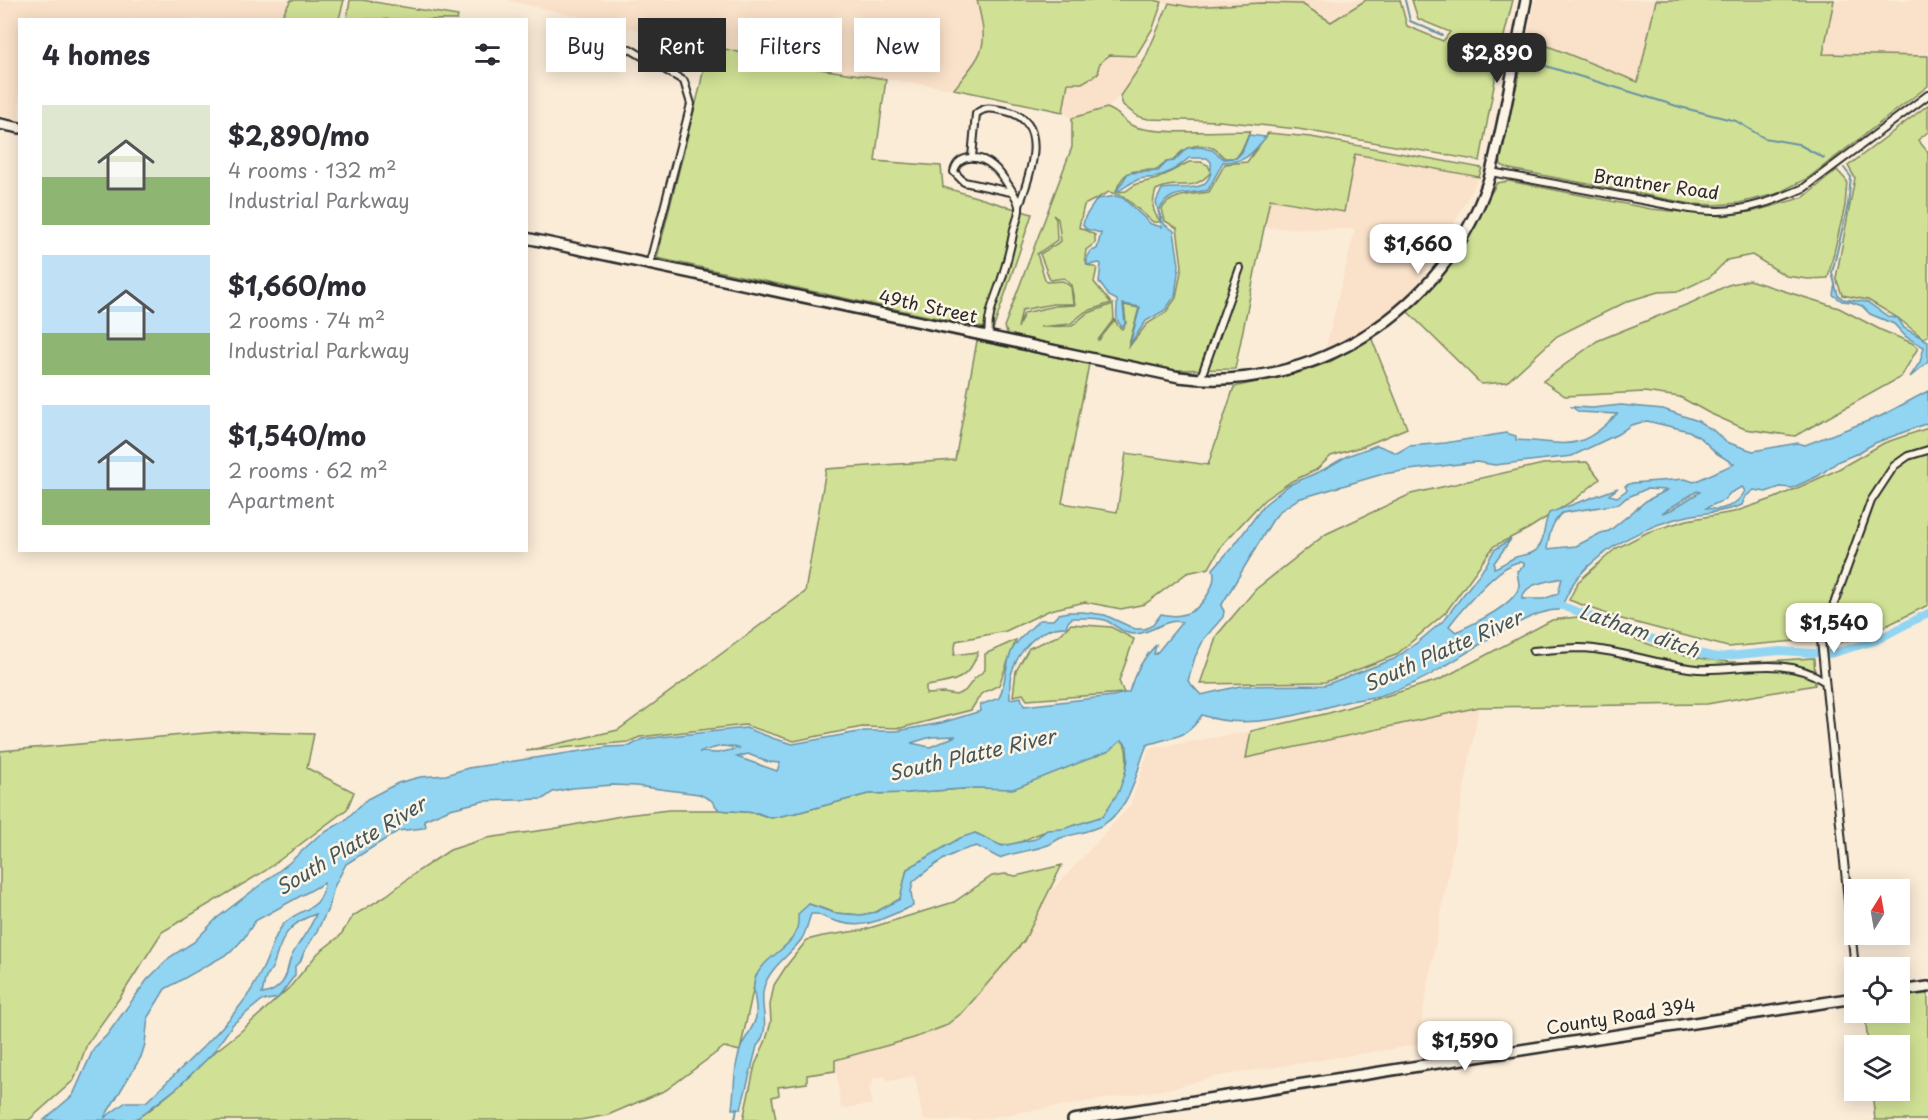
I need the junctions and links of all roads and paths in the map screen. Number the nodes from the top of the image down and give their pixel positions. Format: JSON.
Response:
{"nodes":[{"id":1,"x":1526,"y":0,"type":"edge"},
{"id":2,"x":630,"y":49,"type":"dead end"},
{"id":3,"x":1928,"y":95,"type":"edge"},
{"id":4,"x":0,"y":124,"type":"edge"},
{"id":5,"x":18,"y":128,"type":"edge"},
{"id":6,"x":972,"y":157,"type":"junction"},
{"id":7,"x":1491,"y":172,"type":"junction"},
{"id":8,"x":1011,"y":192,"type":"junction"},
{"id":9,"x":1019,"y":206,"type":"junction"},
{"id":10,"x":528,"y":238,"type":"edge"},
{"id":11,"x":649,"y":266,"type":"junction"},
{"id":12,"x":1240,"y":268,"type":"dead end"},
{"id":13,"x":989,"y":336,"type":"junction"},
{"id":14,"x":1200,"y":380,"type":"junction"},
{"id":15,"x":1928,"y":450,"type":"edge"},
{"id":16,"x":1533,"y":651,"type":"dead end"},
{"id":17,"x":1824,"y":681,"type":"junction"},
{"id":18,"x":1854,"y":957,"type":"edge"},
{"id":19,"x":1928,"y":987,"type":"edge"},
{"id":20,"x":1910,"y":989,"type":"edge"},
{"id":21,"x":1844,"y":1000,"type":"edge"},
{"id":22,"x":1072,"y":1120,"type":"edge"}],
"edges":[{"from":1,"to":7,"type":"street","name":"49th Street"},
{"from":2,"to":11,"type":"street"},
{"from":3,"to":7,"type":"street","name":"Brantner Road"},
{"from":4,"to":5,"type":"street"},
{"from":6,"to":8,"type":"street"},
{"from":6,"to":8,"type":"street"},
{"from":6,"to":9,"type":"street"},
{"from":7,"to":14,"type":"street","name":"49th Street"},
{"from":8,"to":9,"type":"street"},
{"from":9,"to":13,"type":"street"},
{"from":10,"to":11,"type":"street","name":"49th Street"},
{"from":11,"to":13,"type":"street","name":"49th Street"},
{"from":12,"to":14,"type":"street"},
{"from":13,"to":14,"type":"street","name":"49th Street"},
{"from":15,"to":17,"type":"street"},
{"from":16,"to":17,"type":"street"},
{"from":17,"to":18,"type":"street"},
{"from":19,"to":20,"type":"street"},
{"from":21,"to":22,"type":"street","name":"County Road 394"}]}
